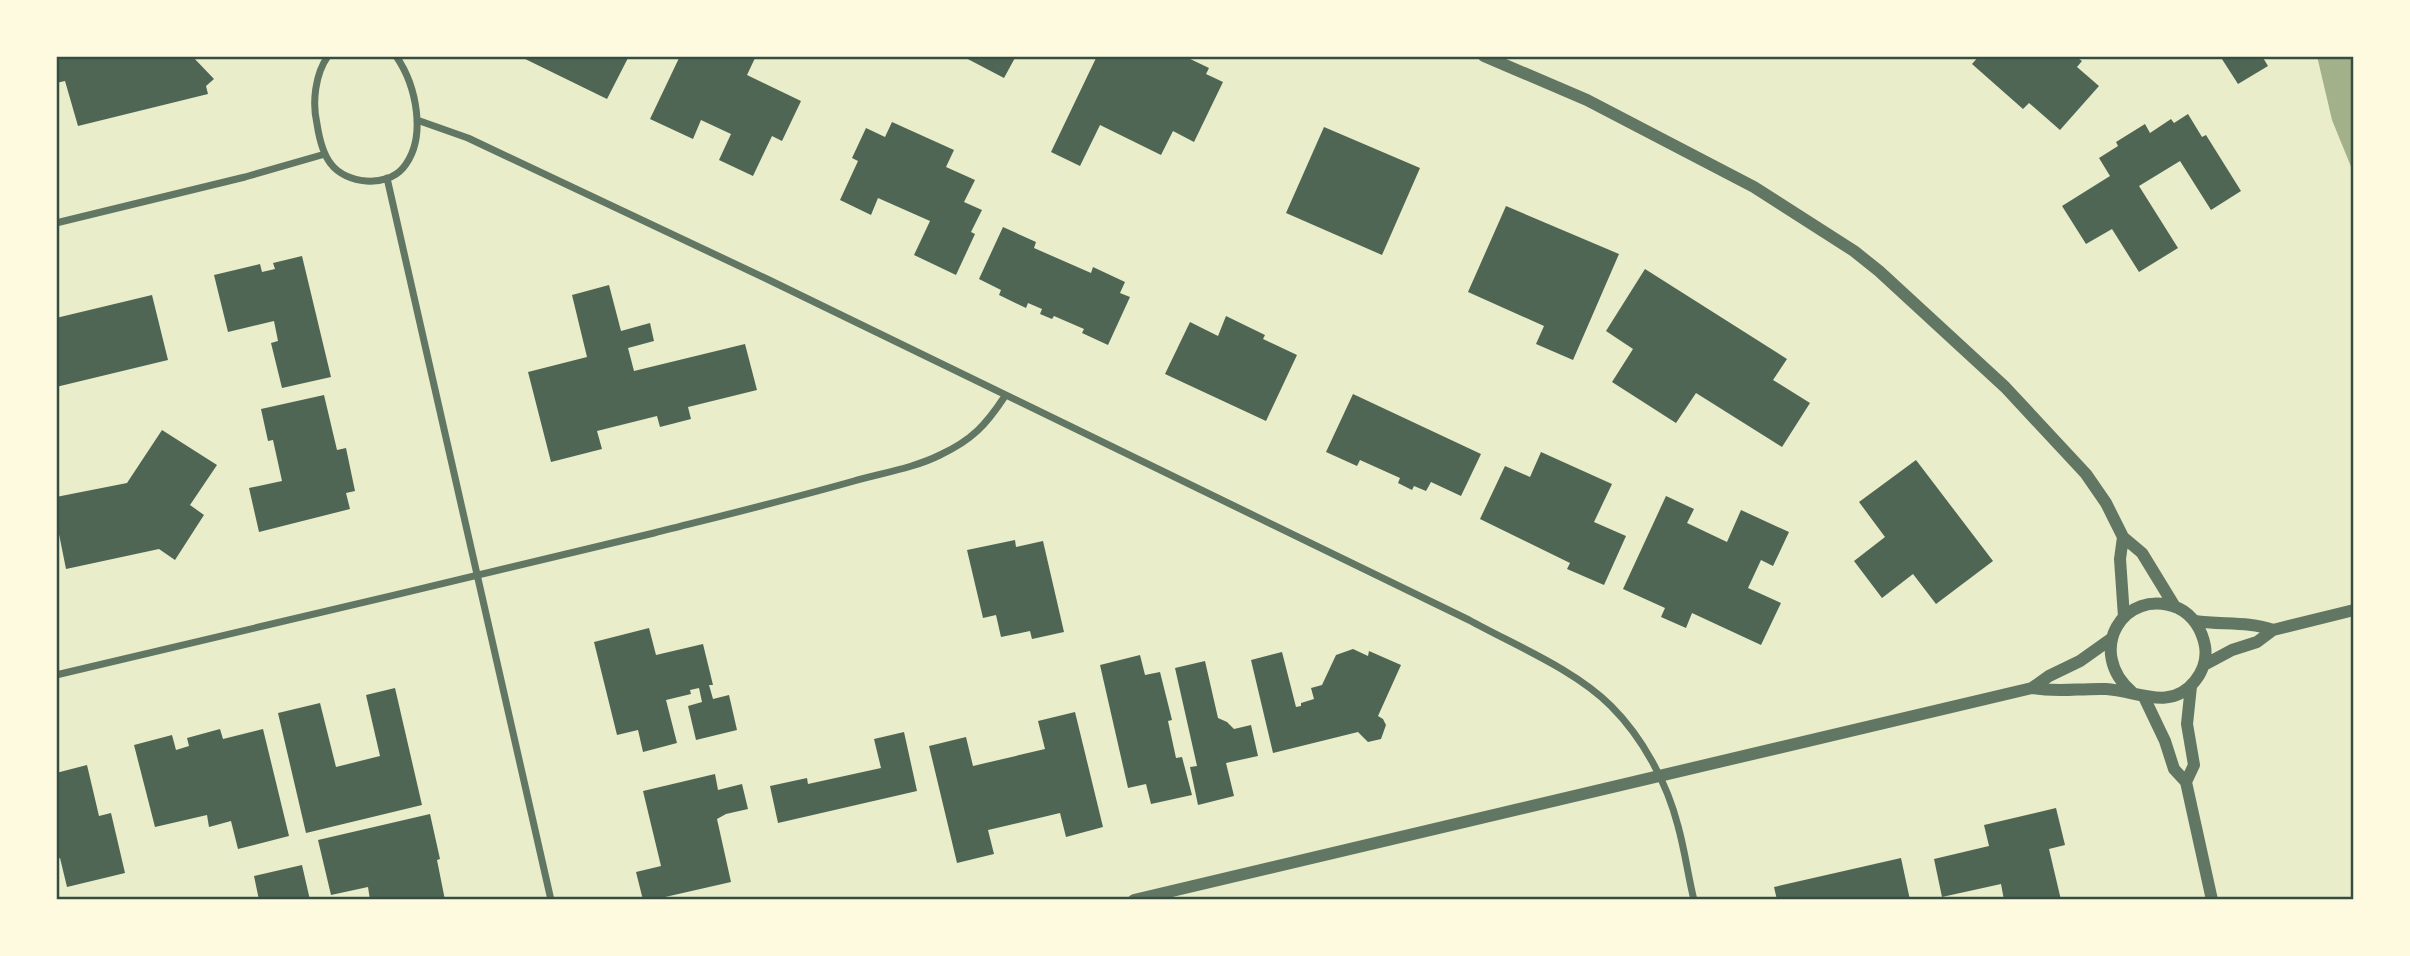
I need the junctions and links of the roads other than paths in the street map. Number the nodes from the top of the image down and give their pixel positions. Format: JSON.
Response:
{"nodes":[{"id":1,"x":328,"y":56,"type":"edge"},
{"id":2,"x":396,"y":56,"type":"edge"},
{"id":3,"x":1484,"y":56,"type":"edge"},
{"id":4,"x":417,"y":120,"type":"junction"},
{"id":5,"x":325,"y":154,"type":"junction"},
{"id":6,"x":387,"y":178,"type":"junction"},
{"id":7,"x":56,"y":223,"type":"edge"},
{"id":8,"x":1005,"y":396,"type":"junction"},
{"id":9,"x":2123,"y":537,"type":"junction"},
{"id":10,"x":478,"y":576,"type":"junction"},
{"id":11,"x":2175,"y":607,"type":"junction"},
{"id":12,"x":2354,"y":610,"type":"edge"},
{"id":13,"x":2124,"y":617,"type":"junction"},
{"id":14,"x":2195,"y":621,"type":"junction"},
{"id":15,"x":2273,"y":630,"type":"junction"},
{"id":16,"x":2111,"y":639,"type":"junction"},
{"id":17,"x":2203,"y":665,"type":"junction"},
{"id":18,"x":56,"y":675,"type":"edge"},
{"id":19,"x":2191,"y":685,"type":"junction"},
{"id":20,"x":2032,"y":688,"type":"junction"},
{"id":21,"x":2138,"y":695,"type":"junction"},
{"id":22,"x":1659,"y":775,"type":"junction"},
{"id":23,"x":2186,"y":782,"type":"junction"},
{"id":24,"x":551,"y":900,"type":"edge"},
{"id":25,"x":1134,"y":900,"type":"edge"},
{"id":26,"x":1693,"y":900,"type":"edge"},
{"id":27,"x":2212,"y":900,"type":"edge"}],
"edges":[{"from":1,"to":5,"type":"street"},
{"from":2,"to":4,"type":"street"},
{"from":3,"to":9,"type":"street"},
{"from":4,"to":6,"type":"street"},
{"from":4,"to":8,"type":"street"},
{"from":5,"to":6,"type":"street"},
{"from":5,"to":7,"type":"street"},
{"from":6,"to":10,"type":"street"},
{"from":8,"to":10,"type":"street"},
{"from":8,"to":22,"type":"street"},
{"from":9,"to":11,"type":"street"},
{"from":9,"to":13,"type":"street"},
{"from":10,"to":18,"type":"street"},
{"from":10,"to":24,"type":"street"},
{"from":11,"to":13,"type":"street"},
{"from":11,"to":14,"type":"street"},
{"from":12,"to":15,"type":"street"},
{"from":13,"to":16,"type":"street"},
{"from":14,"to":15,"type":"street"},
{"from":14,"to":17,"type":"street"},
{"from":15,"to":17,"type":"street"},
{"from":16,"to":20,"type":"street"},
{"from":16,"to":21,"type":"street"},
{"from":17,"to":19,"type":"street"},
{"from":19,"to":21,"type":"street"},
{"from":19,"to":23,"type":"street"},
{"from":20,"to":21,"type":"street"},
{"from":20,"to":22,"type":"street"},
{"from":21,"to":23,"type":"street"},
{"from":22,"to":25,"type":"street"},
{"from":22,"to":26,"type":"street"},
{"from":23,"to":27,"type":"street"}]}
